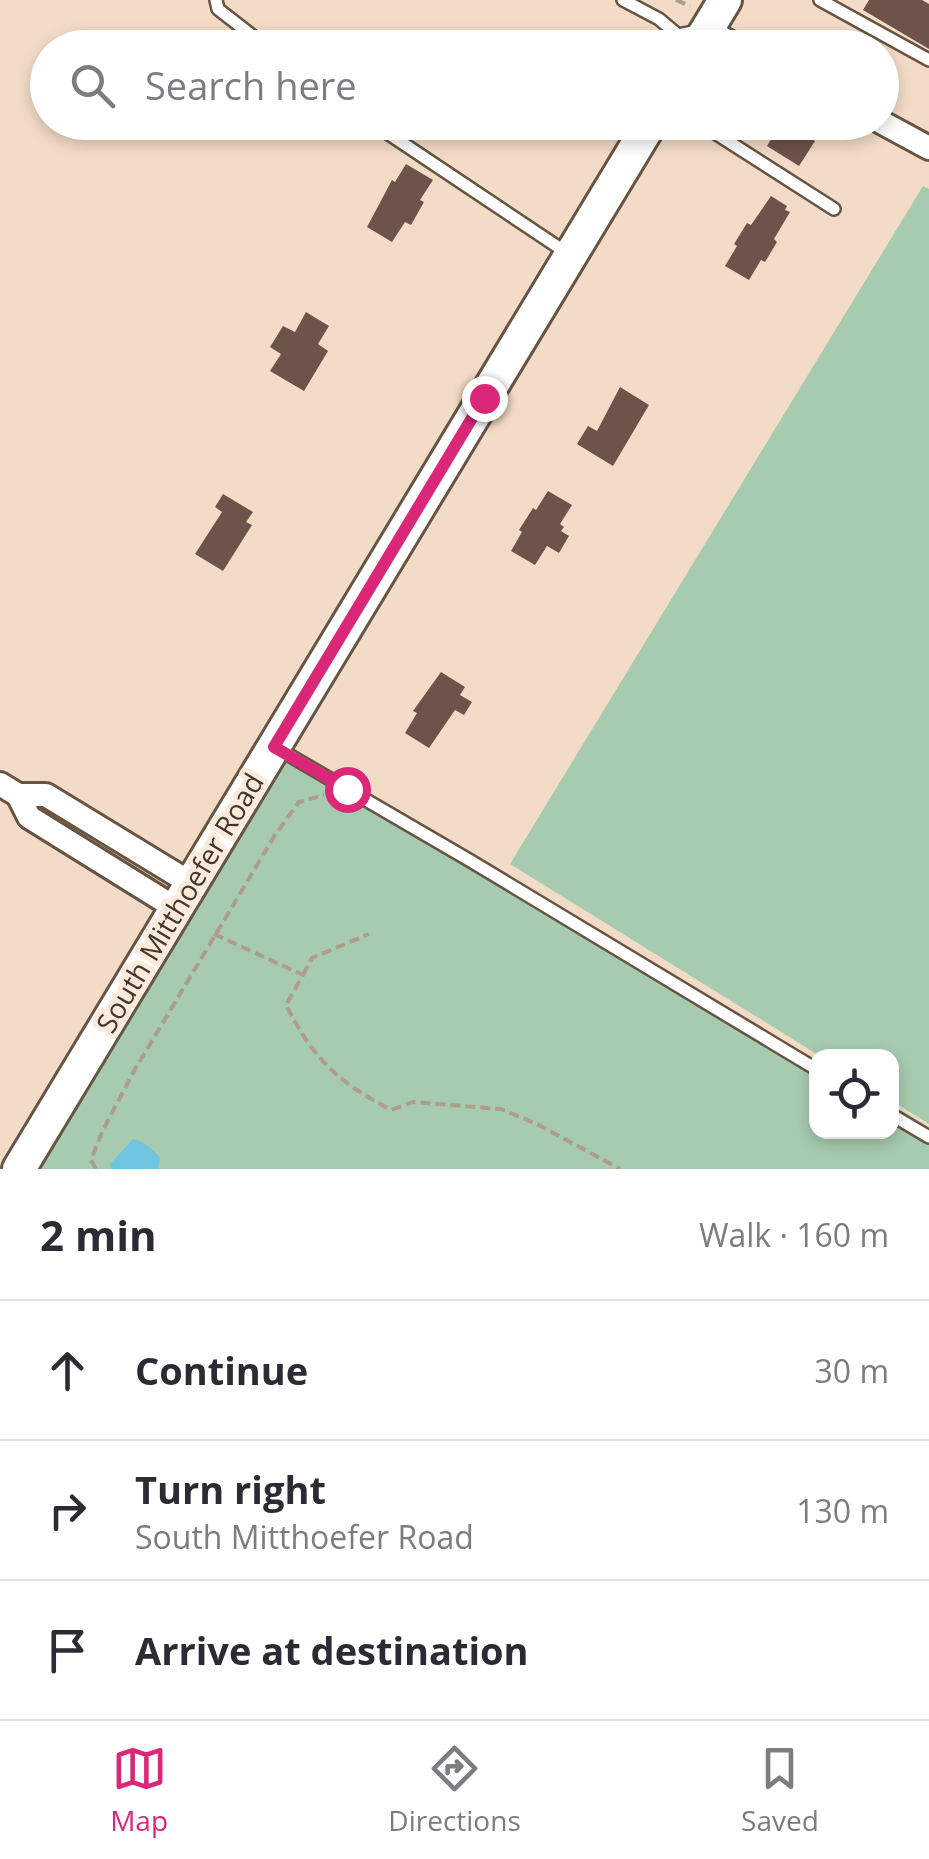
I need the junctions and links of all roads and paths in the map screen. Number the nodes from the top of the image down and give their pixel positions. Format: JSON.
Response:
{"nodes":[{"id":1,"x":216,"y":0,"type":"edge"},
{"id":2,"x":623,"y":0,"type":"edge"},
{"id":3,"x":725,"y":0,"type":"edge"},
{"id":4,"x":820,"y":0,"type":"edge"},
{"id":5,"x":245,"y":30,"type":"edge"},
{"id":6,"x":673,"y":30,"type":"edge"},
{"id":7,"x":707,"y":30,"type":"edge"},
{"id":8,"x":874,"y":30,"type":"edge"},
{"id":9,"x":899,"y":43,"type":"edge"},
{"id":10,"x":929,"y":60,"type":"edge"},
{"id":11,"x":899,"y":132,"type":"edge"},
{"id":12,"x":398,"y":140,"type":"edge"},
{"id":13,"x":640,"y":140,"type":"edge"},
{"id":14,"x":726,"y":140,"type":"edge"},
{"id":15,"x":929,"y":148,"type":"edge"},
{"id":16,"x":834,"y":210,"type":"dead end"},
{"id":17,"x":570,"y":255,"type":"junction"},
{"id":18,"x":274,"y":747,"type":"junction"},
{"id":19,"x":9,"y":789,"type":"edge"},
{"id":20,"x":347,"y":789,"type":"junction"},
{"id":21,"x":184,"y":896,"type":"junction"},
{"id":22,"x":214,"y":934,"type":"junction"},
{"id":23,"x":370,"y":934,"type":"dead end"},
{"id":24,"x":303,"y":975,"type":"junction"},
{"id":25,"x":809,"y":1066,"type":"edge"},
{"id":26,"x":899,"y":1119,"type":"edge"},
{"id":27,"x":929,"y":1138,"type":"edge"},
{"id":28,"x":20,"y":1169,"type":"edge"},
{"id":29,"x":96,"y":1169,"type":"edge"},
{"id":30,"x":620,"y":1169,"type":"edge"}],
"edges":[{"from":1,"to":5,"type":"lane"},
{"from":2,"to":6,"type":"lane"},
{"from":3,"to":7,"type":"main road"},
{"from":4,"to":8,"type":"lane"},
{"from":9,"to":10,"type":"lane"},
{"from":11,"to":15,"type":"street"},
{"from":12,"to":17,"type":"lane"},
{"from":13,"to":17,"type":"main road","name":"South Mitthoefer Road"},
{"from":14,"to":16,"type":"lane"},
{"from":17,"to":18,"type":"main road","name":"South Mitthoefer Road"},
{"from":18,"to":20,"type":"lane"},
{"from":18,"to":21,"type":"main road","name":"South Mitthoefer Road"},
{"from":19,"to":21,"type":"street"},
{"from":20,"to":22,"type":"path"},
{"from":20,"to":25,"type":"lane"},
{"from":21,"to":28,"type":"main road","name":"South Mitthoefer Road"},
{"from":22,"to":24,"type":"path"},
{"from":22,"to":29,"type":"path"},
{"from":23,"to":24,"type":"path"},
{"from":24,"to":30,"type":"path"},
{"from":26,"to":27,"type":"lane"}]}
